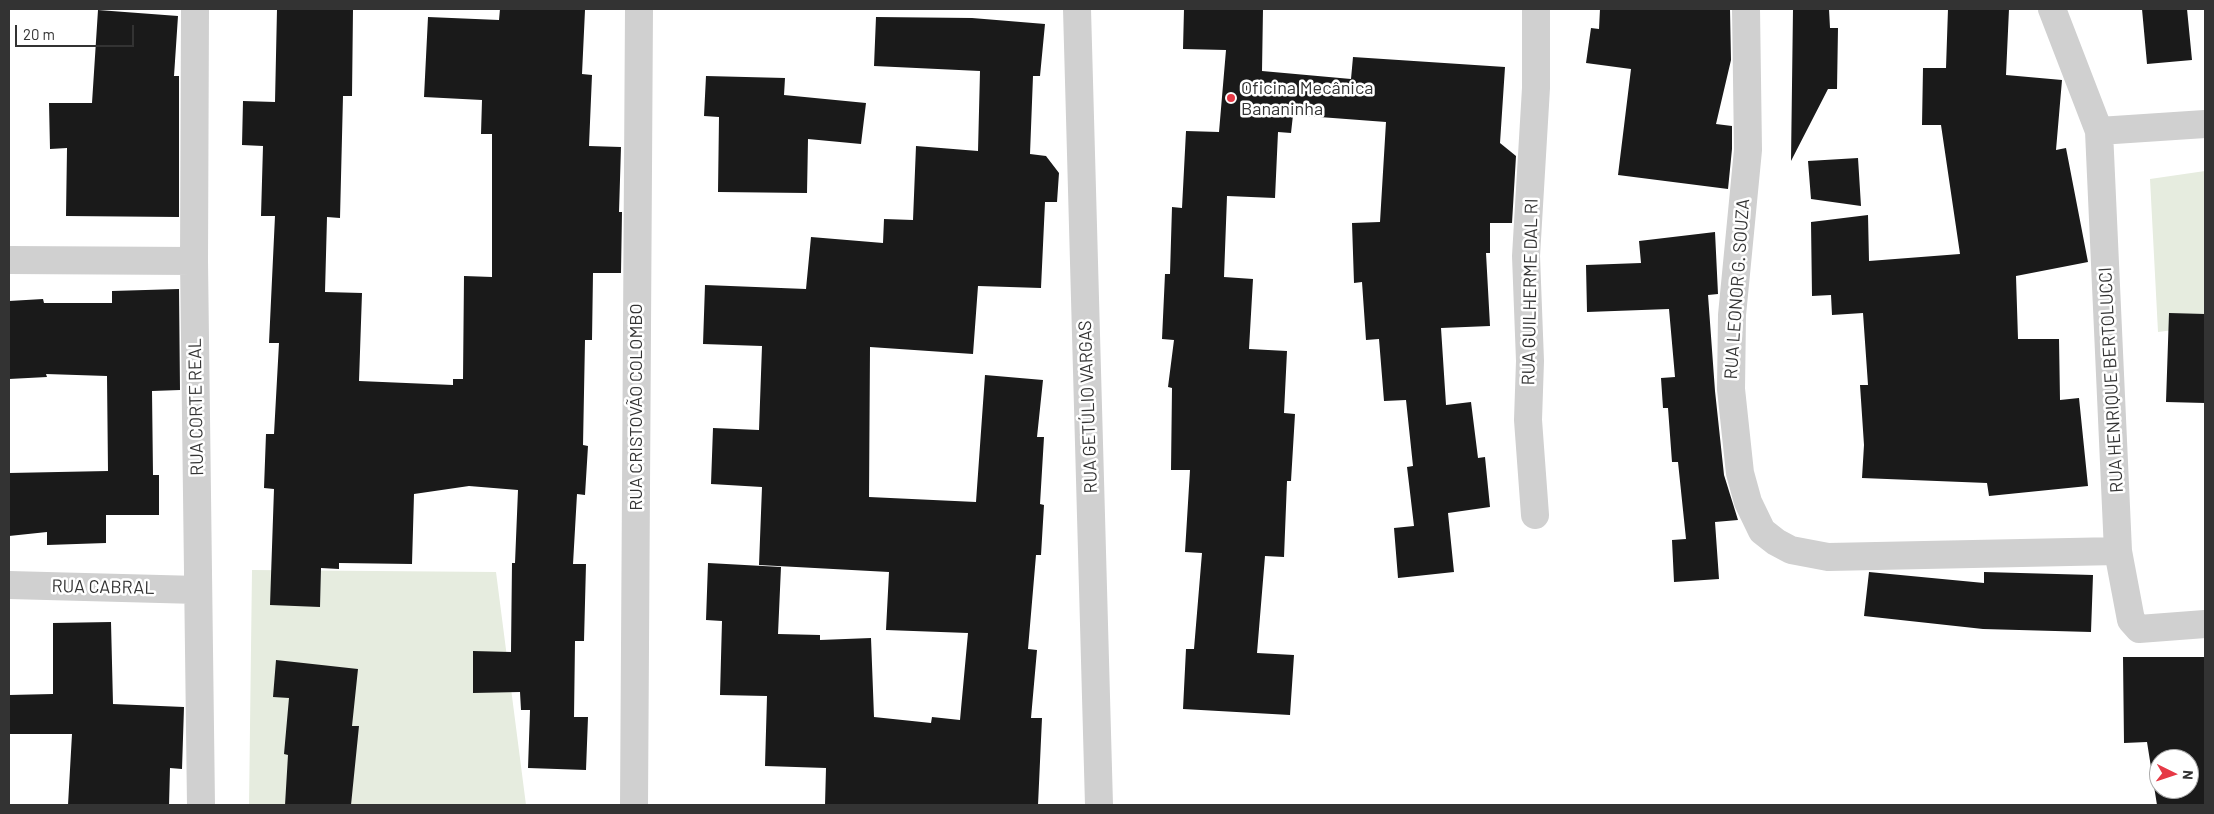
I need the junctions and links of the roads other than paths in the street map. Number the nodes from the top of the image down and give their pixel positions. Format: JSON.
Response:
{"nodes":[{"id":1,"x":195,"y":9,"type":"edge"},
{"id":2,"x":639,"y":9,"type":"edge"},
{"id":3,"x":1077,"y":9,"type":"edge"},
{"id":4,"x":1536,"y":9,"type":"edge"},
{"id":5,"x":1746,"y":9,"type":"edge"},
{"id":6,"x":2052,"y":9,"type":"edge"},
{"id":7,"x":2205,"y":124,"type":"edge"},
{"id":8,"x":2099,"y":131,"type":"junction"},
{"id":9,"x":9,"y":260,"type":"edge"},
{"id":10,"x":194,"y":261,"type":"junction"},
{"id":11,"x":1536,"y":515,"type":"dead end"},
{"id":12,"x":2118,"y":551,"type":"junction"},
{"id":13,"x":9,"y":585,"type":"edge"},
{"id":14,"x":198,"y":590,"type":"junction"},
{"id":15,"x":2205,"y":624,"type":"edge"},
{"id":16,"x":201,"y":805,"type":"edge"},
{"id":17,"x":634,"y":805,"type":"edge"},
{"id":18,"x":1099,"y":805,"type":"edge"}],
"edges":[{"from":1,"to":10,"type":"street","name":"RUA CORTE REAL"},
{"from":2,"to":17,"type":"street","name":"RUA CRISTOVÃO COLOMBO"},
{"from":3,"to":18,"type":"street","name":"RUA GETÚLIO VARGAS"},
{"from":4,"to":11,"type":"street","name":"RUA GUILHERME DAL RI"},
{"from":5,"to":12,"type":"street","name":"RUA LEONOR G. SOUZA"},
{"from":6,"to":8,"type":"street","name":"RUA HENRIQUE BERTOLUCCI"},
{"from":7,"to":8,"type":"street"},
{"from":8,"to":12,"type":"street","name":"RUA HENRIQUE BERTOLUCCI"},
{"from":9,"to":10,"type":"street"},
{"from":10,"to":14,"type":"street","name":"RUA CORTE REAL"},
{"from":12,"to":15,"type":"street","name":"RUA HENRIQUE BERTOLUCCI"},
{"from":13,"to":14,"type":"street","name":"RUA CABRAL"},
{"from":14,"to":16,"type":"street","name":"RUA CORTE REAL"}]}
